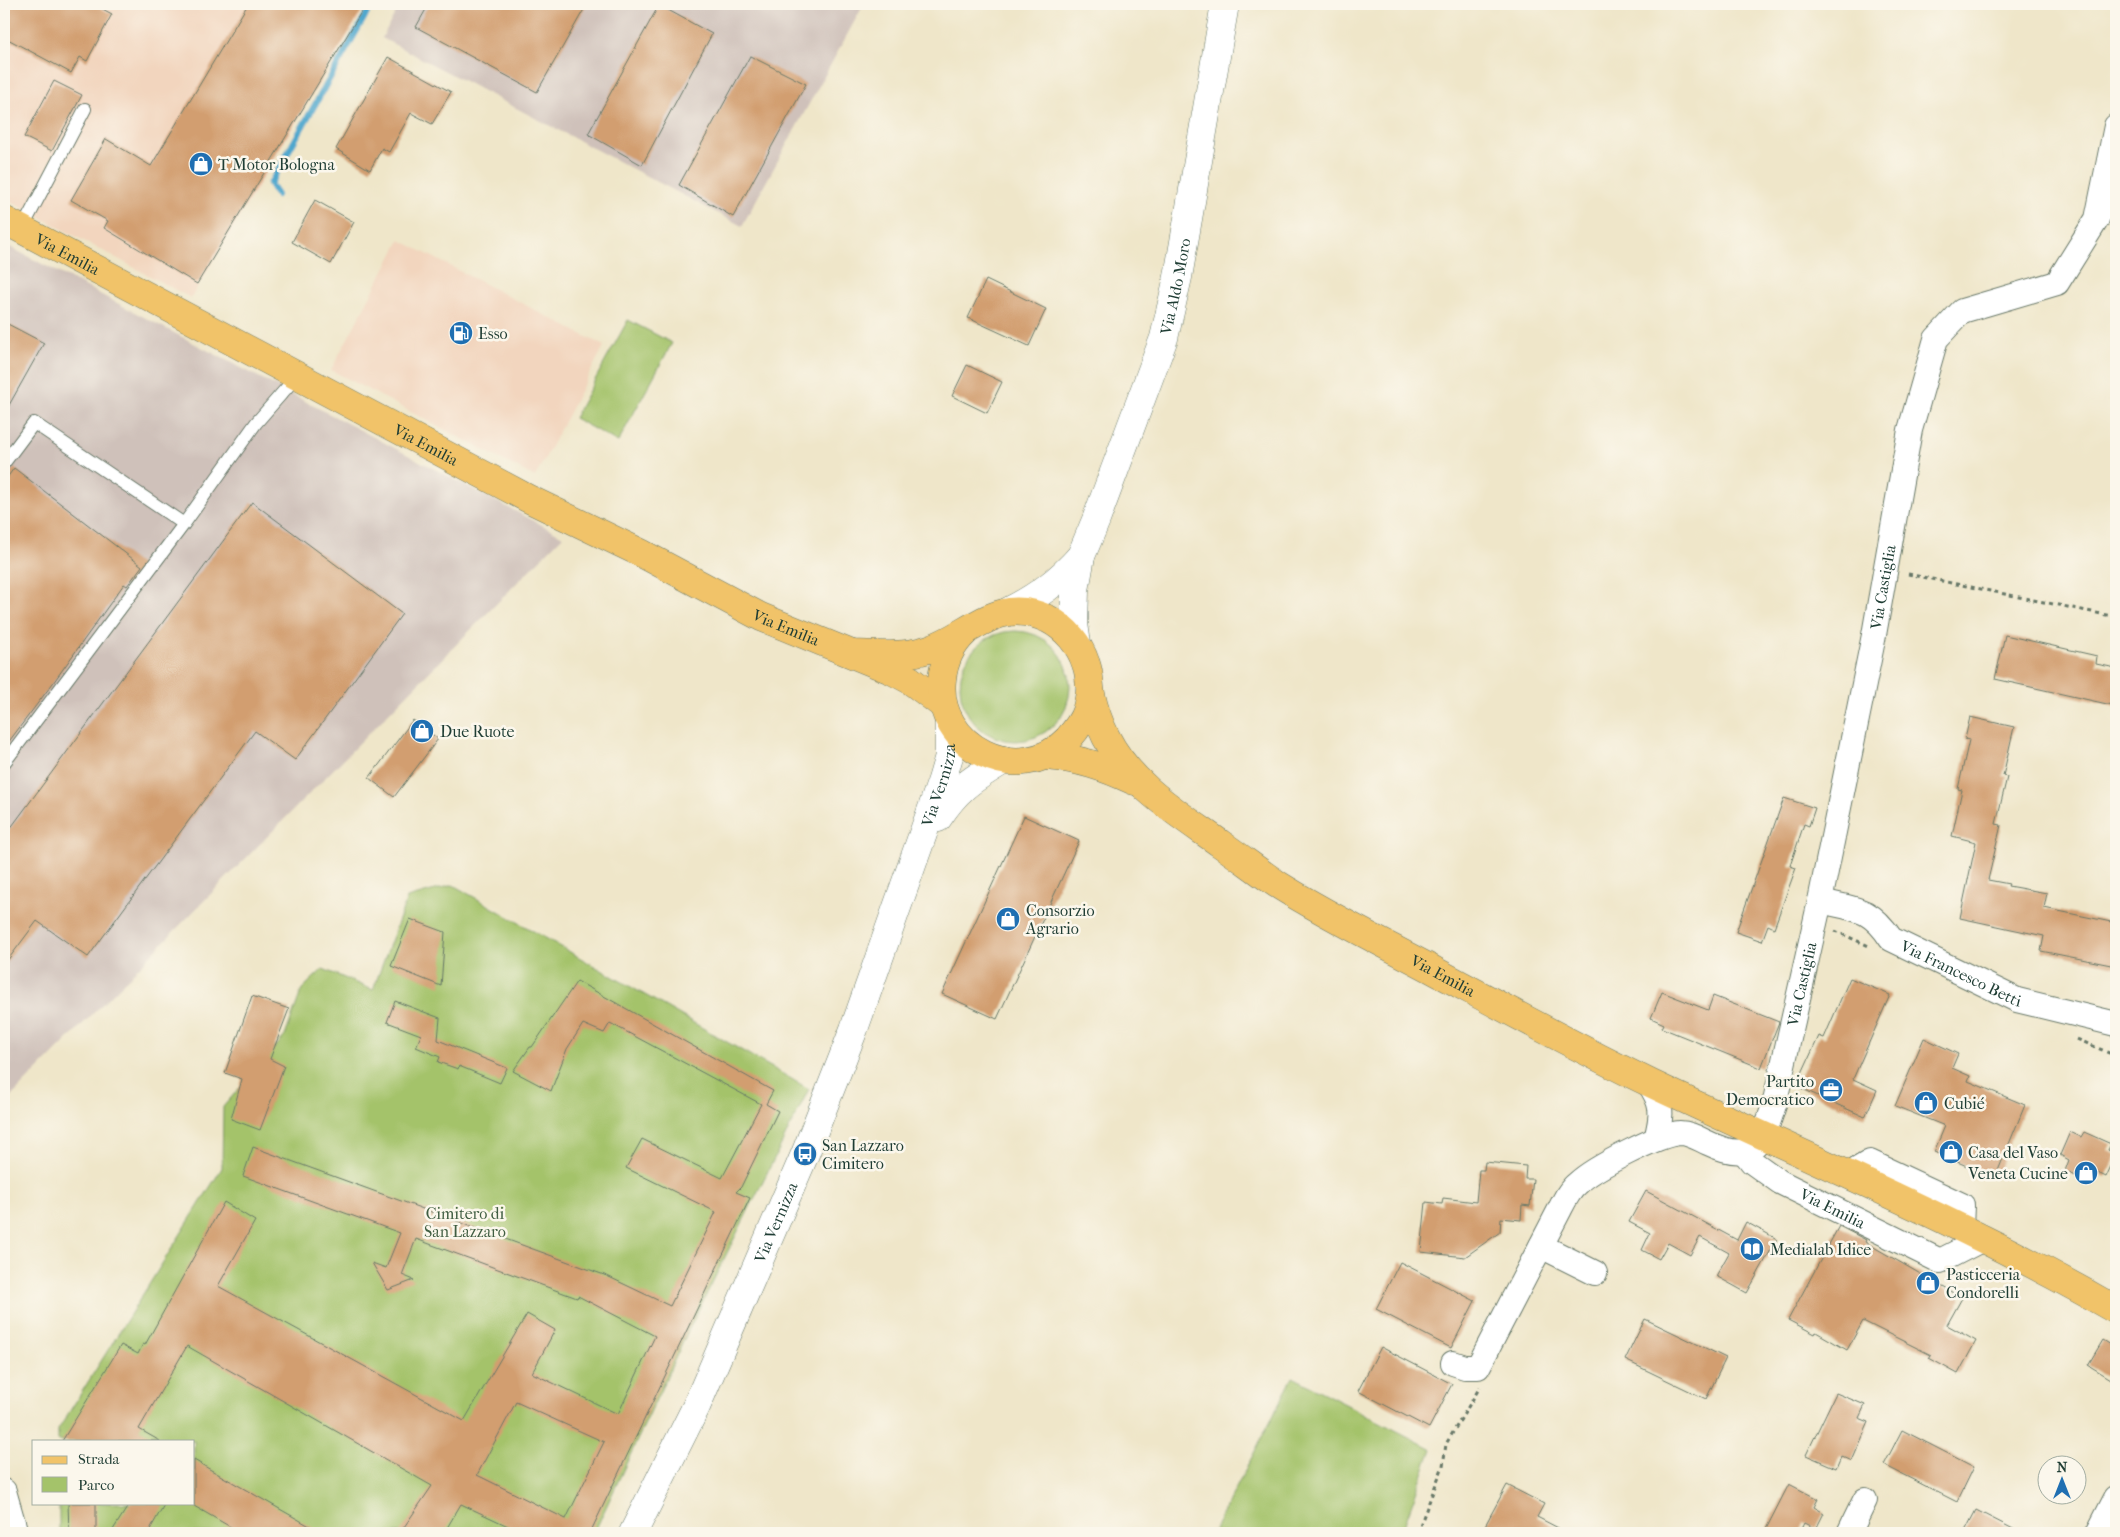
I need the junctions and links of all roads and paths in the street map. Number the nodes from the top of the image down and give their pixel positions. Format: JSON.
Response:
{"nodes":[{"id":1,"x":1225,"y":4,"type":"edge"},
{"id":2,"x":85,"y":109,"type":"dead end"},
{"id":3,"x":2116,"y":126,"type":"edge"},
{"id":4,"x":13,"y":225,"type":"edge"},
{"id":5,"x":297,"y":376,"type":"junction"},
{"id":6,"x":4,"y":463,"type":"edge"},
{"id":7,"x":184,"y":524,"type":"junction"},
{"id":8,"x":1081,"y":556,"type":"junction"},
{"id":9,"x":1906,"y":582,"type":"dead end"},
{"id":10,"x":1007,"y":612,"type":"junction"},
{"id":11,"x":2116,"y":617,"type":"edge"},
{"id":12,"x":972,"y":626,"type":"junction"},
{"id":13,"x":1077,"y":644,"type":"junction"},
{"id":14,"x":853,"y":654,"type":"junction"},
{"id":15,"x":1090,"y":692,"type":"junction"},
{"id":16,"x":946,"y":713,"type":"junction"},
{"id":17,"x":1045,"y":756,"type":"junction"},
{"id":18,"x":1004,"y":760,"type":"junction"},
{"id":19,"x":4,"y":763,"type":"edge"},
{"id":20,"x":1142,"y":785,"type":"junction"},
{"id":21,"x":919,"y":846,"type":"junction"},
{"id":22,"x":1831,"y":903,"type":"junction"},
{"id":23,"x":1838,"y":932,"type":"dead end"},
{"id":24,"x":2116,"y":1024,"type":"edge"},
{"id":25,"x":1648,"y":1082,"type":"junction"},
{"id":26,"x":1656,"y":1139,"type":"junction"},
{"id":27,"x":1753,"y":1144,"type":"junction"},
{"id":28,"x":1972,"y":1234,"type":"junction"},
{"id":29,"x":1541,"y":1246,"type":"junction"},
{"id":30,"x":1595,"y":1273,"type":"dead end"},
{"id":31,"x":2116,"y":1310,"type":"edge"},
{"id":32,"x":1453,"y":1362,"type":"dead end"},
{"id":33,"x":1478,"y":1367,"type":"junction"},
{"id":34,"x":4,"y":1491,"type":"edge"},
{"id":35,"x":2116,"y":1498,"type":"edge"},
{"id":36,"x":1865,"y":1500,"type":"dead end"},
{"id":37,"x":16,"y":1533,"type":"edge"},
{"id":38,"x":633,"y":1533,"type":"edge"},
{"id":39,"x":1417,"y":1533,"type":"edge"},
{"id":40,"x":1849,"y":1533,"type":"edge"},
{"id":41,"x":2098,"y":1533,"type":"edge"}],
"edges":[{"from":1,"to":8,"type":"street","name":"Via Aldo Moro"},
{"from":2,"to":4,"type":"lane"},
{"from":3,"to":22,"type":"street","name":"Via Castiglia"},
{"from":4,"to":5,"type":"main road","name":"Via Emilia"},
{"from":5,"to":7,"type":"lane"},
{"from":5,"to":14,"type":"main road","name":"Via Emilia"},
{"from":6,"to":7,"type":"lane"},
{"from":7,"to":19,"type":"lane"},
{"from":8,"to":10,"type":"street","name":"Via Aldo Moro"},
{"from":8,"to":13,"type":"street","name":"Via Aldo Moro"},
{"from":9,"to":11,"type":"path"},
{"from":10,"to":12,"type":"main road","name":"Via Emilia"},
{"from":10,"to":13,"type":"main road","name":"Via Emilia"},
{"from":12,"to":14,"type":"main road","name":"Via Emilia"},
{"from":12,"to":16,"type":"main road","name":"Via Emilia"},
{"from":13,"to":15,"type":"main road","name":"Via Emilia"},
{"from":14,"to":16,"type":"main road","name":"Via Emilia"},
{"from":15,"to":17,"type":"main road","name":"Via Emilia"},
{"from":15,"to":20,"type":"main road","name":"Via Emilia"},
{"from":16,"to":18,"type":"main road","name":"Via Emilia"},
{"from":16,"to":21,"type":"street","name":"Via Vernizza"},
{"from":17,"to":18,"type":"main road","name":"Via Emilia"},
{"from":17,"to":20,"type":"main road","name":"Via Emilia"},
{"from":18,"to":21,"type":"street","name":"Via Vernizza"},
{"from":20,"to":25,"type":"main road","name":"Via Emilia"},
{"from":21,"to":38,"type":"street","name":"Via Vernizza"},
{"from":22,"to":23,"type":"path"},
{"from":22,"to":24,"type":"street","name":"Via Francesco Betti"},
{"from":22,"to":27,"type":"street","name":"Via Castiglia"},
{"from":25,"to":26,"type":"street"},
{"from":25,"to":27,"type":"main road","name":"Via Emilia"},
{"from":26,"to":27,"type":"street","name":"Via Emilia"},
{"from":26,"to":29,"type":"street","name":"Via Emilia"},
{"from":27,"to":28,"type":"main road","name":"Via Emilia"},
{"from":27,"to":28,"type":"street","name":"Via Emilia"},
{"from":28,"to":31,"type":"main road","name":"Via Emilia"},
{"from":29,"to":30,"type":"street"},
{"from":29,"to":33,"type":"street","name":"Via Emilia"},
{"from":32,"to":33,"type":"street"},
{"from":33,"to":39,"type":"path"},
{"from":34,"to":37,"type":"street"},
{"from":35,"to":41,"type":"street"},
{"from":36,"to":40,"type":"street"}]}
